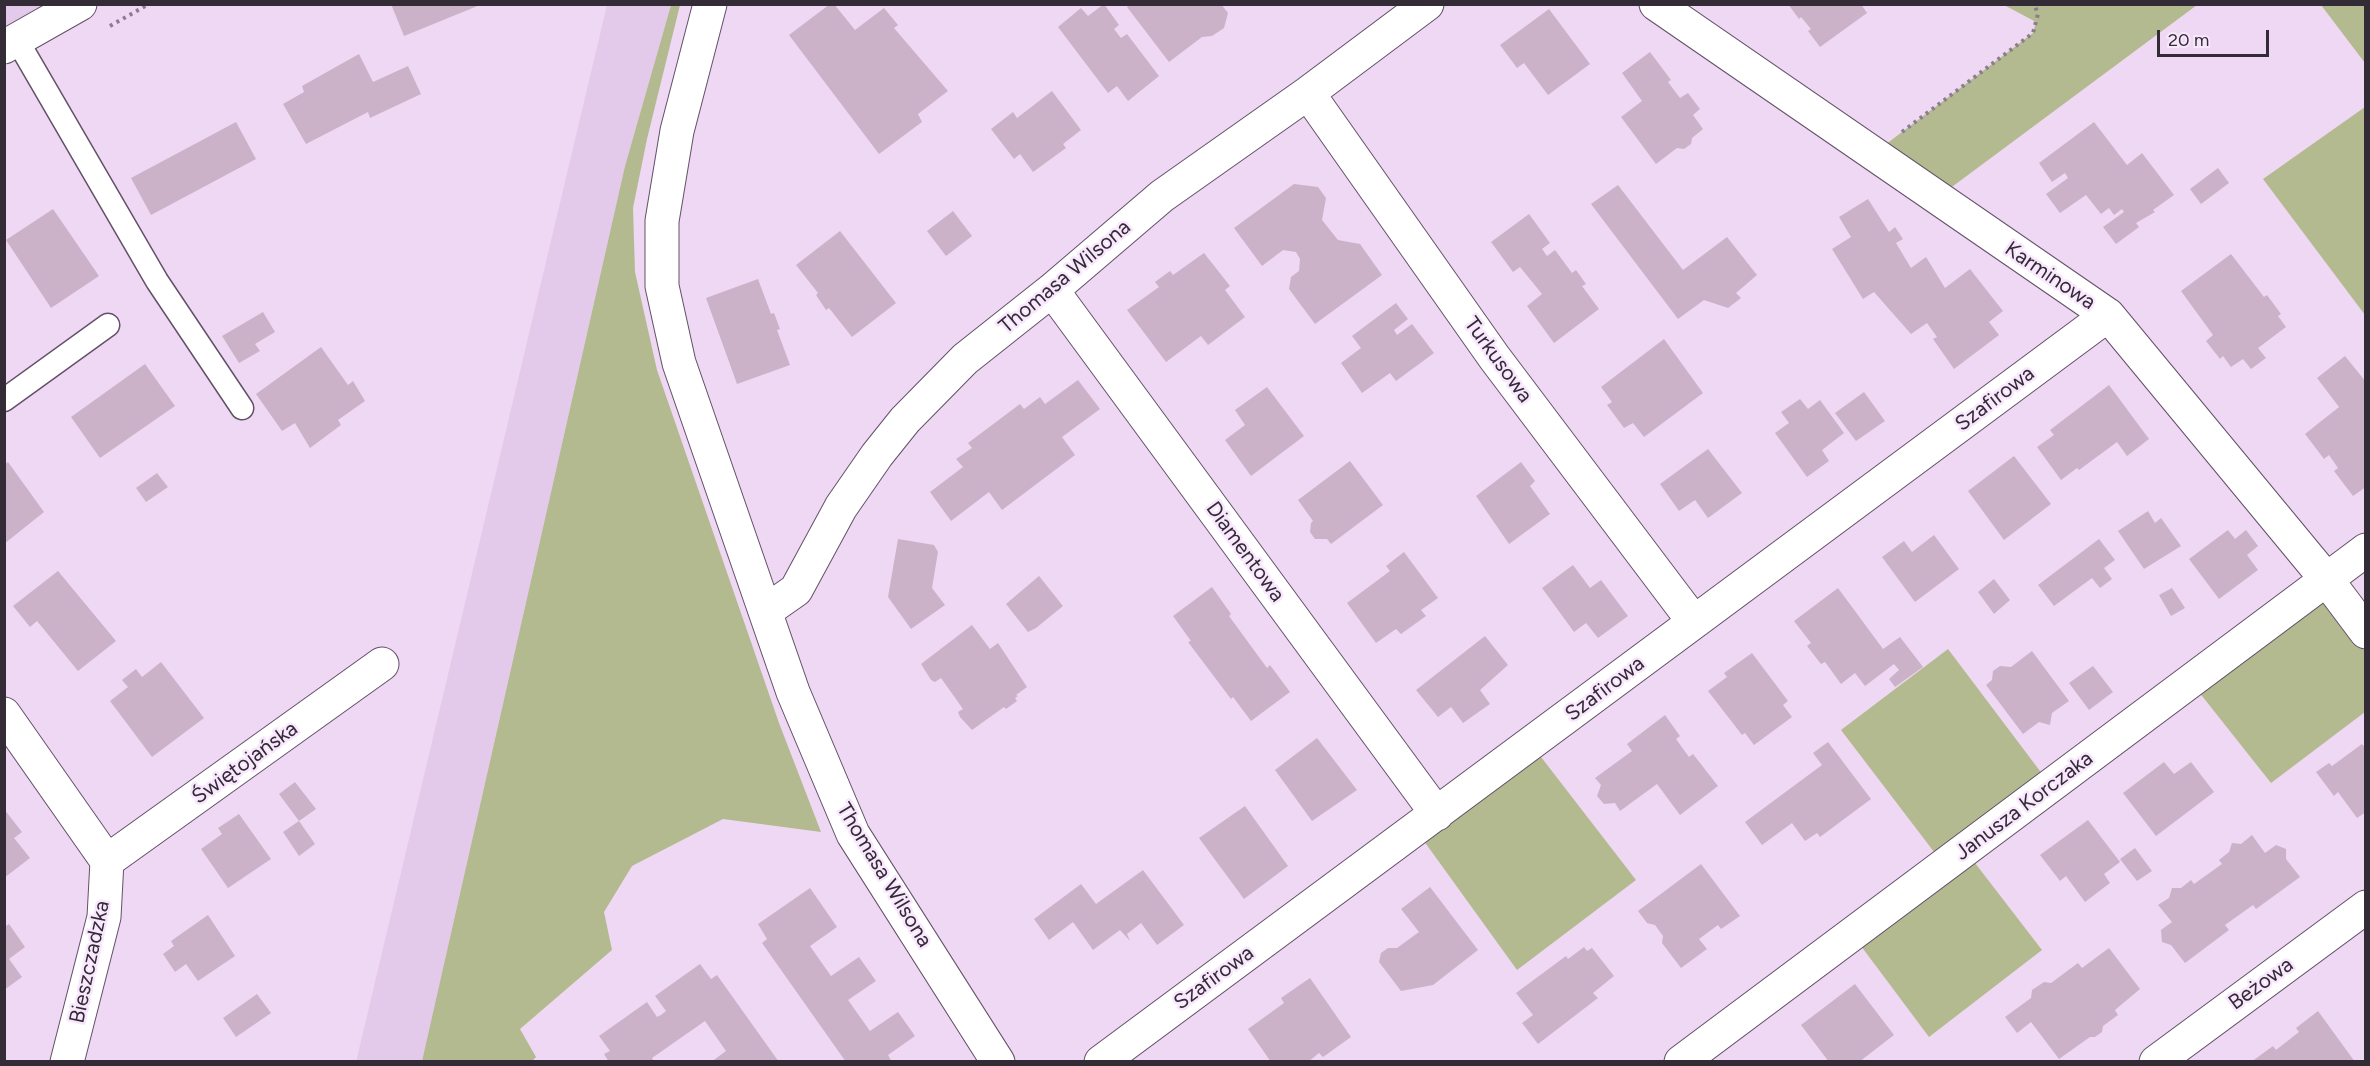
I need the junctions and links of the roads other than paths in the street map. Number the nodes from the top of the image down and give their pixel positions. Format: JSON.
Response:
{"nodes":[{"id":1,"x":80,"y":4,"type":"edge"},
{"id":2,"x":710,"y":4,"type":"edge"},
{"id":3,"x":1427,"y":4,"type":"edge"},
{"id":4,"x":1656,"y":4,"type":"edge"},
{"id":5,"x":11,"y":43,"type":"edge"},
{"id":6,"x":1308,"y":93,"type":"junction"},
{"id":7,"x":1052,"y":290,"type":"junction"},
{"id":8,"x":2108,"y":315,"type":"junction"},
{"id":9,"x":108,"y":325,"type":"dead end"},
{"id":10,"x":4,"y":400,"type":"edge"},
{"id":11,"x":242,"y":408,"type":"dead end"},
{"id":12,"x":2366,"y":550,"type":"edge"},
{"id":13,"x":2327,"y":580,"type":"junction"},
{"id":14,"x":766,"y":611,"type":"junction"},
{"id":15,"x":1694,"y":622,"type":"junction"},
{"id":16,"x":2366,"y":632,"type":"edge"},
{"id":17,"x":382,"y":664,"type":"dead end"},
{"id":18,"x":4,"y":714,"type":"edge"},
{"id":19,"x":1437,"y":814,"type":"junction"},
{"id":20,"x":107,"y":861,"type":"junction"},
{"id":21,"x":2366,"y":907,"type":"edge"},
{"id":22,"x":68,"y":1062,"type":"edge"},
{"id":23,"x":998,"y":1062,"type":"edge"},
{"id":24,"x":1101,"y":1062,"type":"edge"},
{"id":25,"x":1682,"y":1062,"type":"edge"},
{"id":26,"x":2156,"y":1062,"type":"edge"}],
"edges":[{"from":1,"to":5,"type":"street"},
{"from":2,"to":14,"type":"street","name":"Thomasa Wilsona"},
{"from":3,"to":6,"type":"street","name":"Thomasa Wilsona"},
{"from":4,"to":8,"type":"street","name":"Karminowa"},
{"from":5,"to":11,"type":"lane"},
{"from":6,"to":7,"type":"street","name":"Thomasa Wilsona"},
{"from":6,"to":15,"type":"street","name":"Turkusowa"},
{"from":7,"to":14,"type":"street","name":"Thomasa Wilsona"},
{"from":7,"to":19,"type":"street","name":"Diamentowa"},
{"from":8,"to":13,"type":"street","name":"Karminowa"},
{"from":8,"to":15,"type":"street","name":"Szafirowa"},
{"from":9,"to":10,"type":"lane"},
{"from":12,"to":13,"type":"street","name":"Janusza Korczaka"},
{"from":13,"to":16,"type":"street","name":"Karminowa"},
{"from":13,"to":25,"type":"street","name":"Janusza Korczaka"},
{"from":14,"to":23,"type":"street","name":"Thomasa Wilsona"},
{"from":15,"to":19,"type":"street","name":"Szafirowa"},
{"from":17,"to":20,"type":"street","name":"Świętojańska"},
{"from":18,"to":20,"type":"street"},
{"from":19,"to":24,"type":"street","name":"Szafirowa"},
{"from":20,"to":22,"type":"street","name":"Bieszczadzka"},
{"from":21,"to":26,"type":"street","name":"Beżowa"}]}
